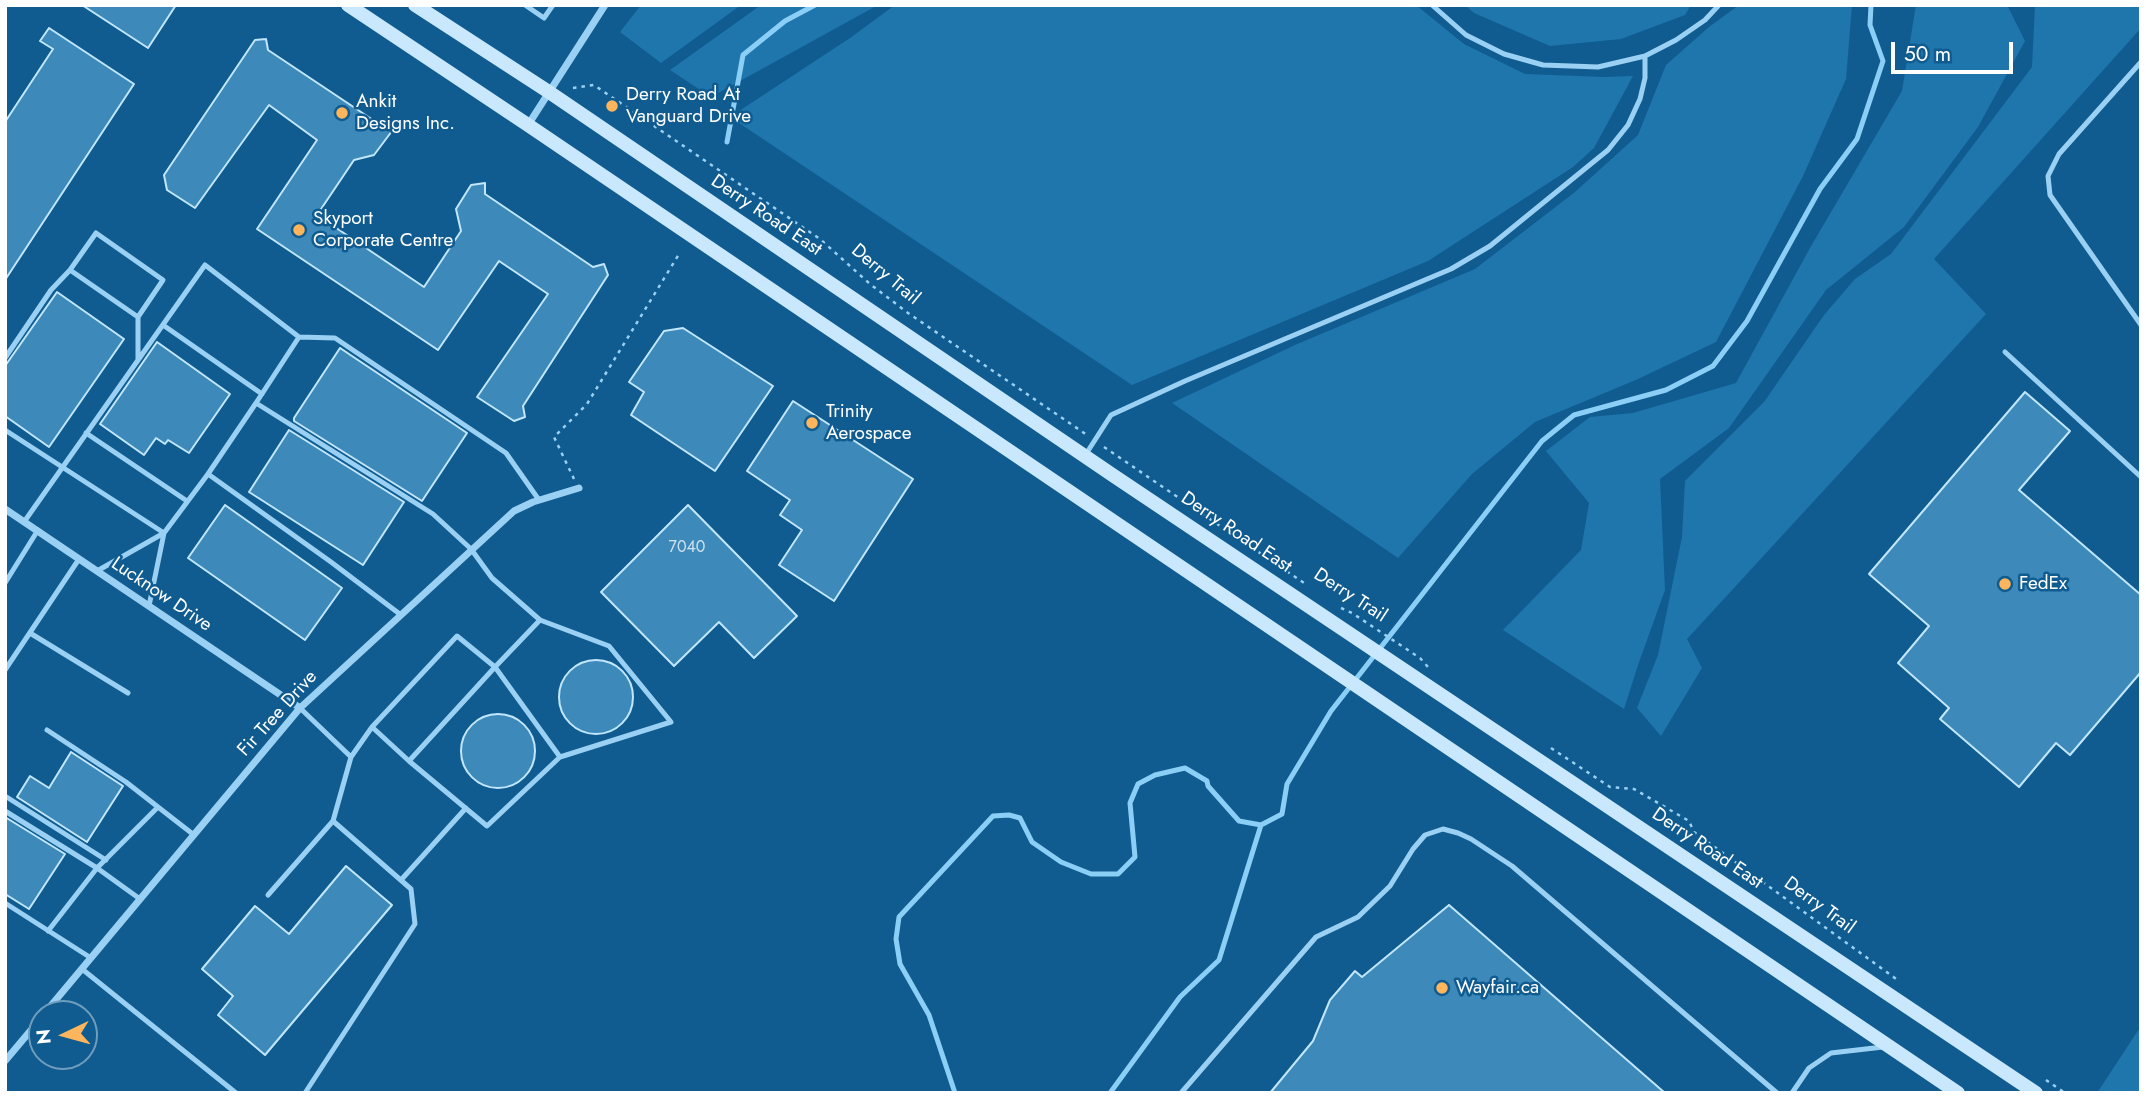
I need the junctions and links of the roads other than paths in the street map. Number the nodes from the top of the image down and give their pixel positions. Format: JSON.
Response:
{"nodes":[{"id":1,"x":348,"y":5,"type":"edge"},
{"id":2,"x":415,"y":5,"type":"edge"},
{"id":3,"x":525,"y":5,"type":"edge"},
{"id":4,"x":553,"y":5,"type":"edge"},
{"id":5,"x":605,"y":5,"type":"edge"},
{"id":6,"x":1433,"y":5,"type":"edge"},
{"id":7,"x":1719,"y":5,"type":"edge"},
{"id":8,"x":1645,"y":56,"type":"junction"},
{"id":9,"x":2141,"y":62,"type":"edge"},
{"id":10,"x":549,"y":92,"type":"junction"},
{"id":11,"x":528,"y":125,"type":"junction"},
{"id":12,"x":70,"y":270,"type":"junction"},
{"id":13,"x":138,"y":317,"type":"junction"},
{"id":14,"x":163,"y":325,"type":"junction"},
{"id":15,"x":2141,"y":325,"type":"edge"},
{"id":16,"x":299,"y":337,"type":"junction"},
{"id":17,"x":2005,"y":352,"type":"dead end"},
{"id":18,"x":5,"y":358,"type":"edge"},
{"id":19,"x":138,"y":359,"type":"junction"},
{"id":20,"x":262,"y":394,"type":"junction"},
{"id":21,"x":256,"y":404,"type":"junction"},
{"id":22,"x":5,"y":430,"type":"edge"},
{"id":23,"x":86,"y":433,"type":"junction"},
{"id":24,"x":1085,"y":456,"type":"junction"},
{"id":25,"x":62,"y":467,"type":"junction"},
{"id":26,"x":208,"y":474,"type":"junction"},
{"id":27,"x":2141,"y":477,"type":"edge"},
{"id":28,"x":579,"y":488,"type":"road end"},
{"id":29,"x":539,"y":500,"type":"junction"},
{"id":30,"x":187,"y":501,"type":"junction"},
{"id":31,"x":5,"y":509,"type":"edge"},
{"id":32,"x":24,"y":522,"type":"junction"},
{"id":33,"x":38,"y":530,"type":"junction"},
{"id":34,"x":163,"y":533,"type":"junction"},
{"id":35,"x":471,"y":549,"type":"junction"},
{"id":36,"x":79,"y":559,"type":"junction"},
{"id":37,"x":97,"y":571,"type":"junction"},
{"id":38,"x":5,"y":583,"type":"edge"},
{"id":39,"x":149,"y":606,"type":"junction"},
{"id":40,"x":401,"y":615,"type":"junction"},
{"id":41,"x":540,"y":620,"type":"junction"},
{"id":42,"x":30,"y":633,"type":"junction"},
{"id":43,"x":495,"y":667,"type":"junction"},
{"id":44,"x":5,"y":670,"type":"edge"},
{"id":45,"x":128,"y":693,"type":"dead end"},
{"id":46,"x":300,"y":708,"type":"junction"},
{"id":47,"x":372,"y":727,"type":"junction"},
{"id":48,"x":47,"y":730,"type":"dead end"},
{"id":49,"x":351,"y":757,"type":"junction"},
{"id":50,"x":560,"y":757,"type":"junction"},
{"id":51,"x":409,"y":761,"type":"junction"},
{"id":52,"x":5,"y":796,"type":"edge"},
{"id":53,"x":158,"y":807,"type":"junction"},
{"id":54,"x":466,"y":808,"type":"junction"},
{"id":55,"x":5,"y":811,"type":"edge"},
{"id":56,"x":333,"y":821,"type":"junction"},
{"id":57,"x":194,"y":835,"type":"junction"},
{"id":58,"x":106,"y":860,"type":"junction"},
{"id":59,"x":97,"y":868,"type":"junction"},
{"id":60,"x":401,"y":880,"type":"junction"},
{"id":61,"x":268,"y":895,"type":"dead end"},
{"id":62,"x":140,"y":899,"type":"junction"},
{"id":63,"x":5,"y":903,"type":"edge"},
{"id":64,"x":48,"y":931,"type":"junction"},
{"id":65,"x":91,"y":958,"type":"junction"},
{"id":66,"x":82,"y":969,"type":"junction"},
{"id":67,"x":56,"y":1000,"type":"edge"},
{"id":68,"x":28,"y":1033,"type":"edge"},
{"id":69,"x":1890,"y":1046,"type":"junction"},
{"id":70,"x":5,"y":1061,"type":"edge"},
{"id":71,"x":236,"y":1093,"type":"edge"},
{"id":72,"x":305,"y":1093,"type":"edge"},
{"id":73,"x":1181,"y":1093,"type":"edge"},
{"id":74,"x":1777,"y":1093,"type":"edge"},
{"id":75,"x":1792,"y":1093,"type":"edge"},
{"id":76,"x":1958,"y":1093,"type":"edge"},
{"id":77,"x":2036,"y":1093,"type":"edge"}],
"edges":[{"from":1,"to":11,"type":"main road"},
{"from":2,"to":10,"type":"main road","name":"Derry Road East"},
{"from":3,"to":4,"type":"lane"},
{"from":5,"to":10,"type":"street"},
{"from":6,"to":8,"type":"lane"},
{"from":7,"to":8,"type":"lane"},
{"from":8,"to":24,"type":"lane"},
{"from":9,"to":15,"type":"lane"},
{"from":10,"to":11,"type":"street"},
{"from":10,"to":24,"type":"main road","name":"Derry Road East"},
{"from":11,"to":69,"type":"main road"},
{"from":12,"to":13,"type":"lane"},
{"from":12,"to":13,"type":"lane"},
{"from":12,"to":18,"type":"lane"},
{"from":13,"to":19,"type":"lane"},
{"from":14,"to":16,"type":"lane"},
{"from":14,"to":19,"type":"lane"},
{"from":14,"to":20,"type":"lane"},
{"from":16,"to":20,"type":"lane"},
{"from":16,"to":29,"type":"lane"},
{"from":17,"to":27,"type":"lane"},
{"from":19,"to":23,"type":"lane"},
{"from":20,"to":21,"type":"lane"},
{"from":21,"to":26,"type":"lane"},
{"from":21,"to":35,"type":"lane"},
{"from":22,"to":25,"type":"lane"},
{"from":23,"to":25,"type":"lane"},
{"from":23,"to":30,"type":"lane"},
{"from":24,"to":77,"type":"main road","name":"Derry Road East"},
{"from":25,"to":32,"type":"lane"},
{"from":25,"to":34,"type":"lane"},
{"from":26,"to":30,"type":"lane"},
{"from":26,"to":40,"type":"lane"},
{"from":28,"to":29,"type":"street","name":"Fir Tree Drive"},
{"from":29,"to":35,"type":"street","name":"Fir Tree Drive"},
{"from":30,"to":34,"type":"lane"},
{"from":31,"to":32,"type":"street","name":"Lucknow Drive"},
{"from":32,"to":33,"type":"street","name":"Lucknow Drive"},
{"from":33,"to":36,"type":"street","name":"Lucknow Drive"},
{"from":33,"to":38,"type":"lane"},
{"from":34,"to":37,"type":"lane"},
{"from":34,"to":39,"type":"lane"},
{"from":35,"to":40,"type":"street","name":"Fir Tree Drive"},
{"from":35,"to":41,"type":"lane"},
{"from":36,"to":37,"type":"street","name":"Lucknow Drive"},
{"from":36,"to":42,"type":"lane"},
{"from":37,"to":39,"type":"street","name":"Lucknow Drive"},
{"from":39,"to":46,"type":"street","name":"Lucknow Drive"},
{"from":40,"to":46,"type":"street","name":"Fir Tree Drive"},
{"from":41,"to":43,"type":"lane"},
{"from":41,"to":50,"type":"lane"},
{"from":42,"to":44,"type":"lane"},
{"from":42,"to":45,"type":"lane"},
{"from":43,"to":47,"type":"lane"},
{"from":43,"to":50,"type":"lane"},
{"from":43,"to":51,"type":"lane"},
{"from":46,"to":49,"type":"lane"},
{"from":46,"to":57,"type":"street","name":"Fir Tree Drive"},
{"from":47,"to":49,"type":"lane"},
{"from":47,"to":51,"type":"lane"},
{"from":48,"to":53,"type":"lane"},
{"from":49,"to":56,"type":"lane"},
{"from":50,"to":54,"type":"lane"},
{"from":51,"to":54,"type":"lane"},
{"from":52,"to":58,"type":"lane"},
{"from":53,"to":57,"type":"lane"},
{"from":53,"to":58,"type":"lane"},
{"from":54,"to":60,"type":"lane"},
{"from":55,"to":59,"type":"lane"},
{"from":56,"to":60,"type":"lane"},
{"from":56,"to":61,"type":"lane"},
{"from":57,"to":62,"type":"street","name":"Fir Tree Drive"},
{"from":58,"to":59,"type":"lane"},
{"from":59,"to":62,"type":"lane"},
{"from":59,"to":64,"type":"lane"},
{"from":60,"to":72,"type":"lane"},
{"from":62,"to":65,"type":"street","name":"Fir Tree Drive"},
{"from":63,"to":64,"type":"lane"},
{"from":64,"to":65,"type":"lane"},
{"from":65,"to":66,"type":"street","name":"Fir Tree Drive"},
{"from":66,"to":67,"type":"street","name":"Fir Tree Drive"},
{"from":66,"to":71,"type":"lane"},
{"from":68,"to":70,"type":"street","name":"Fir Tree Drive"},
{"from":69,"to":75,"type":"lane"},
{"from":69,"to":76,"type":"main road"},
{"from":73,"to":74,"type":"lane"}]}
